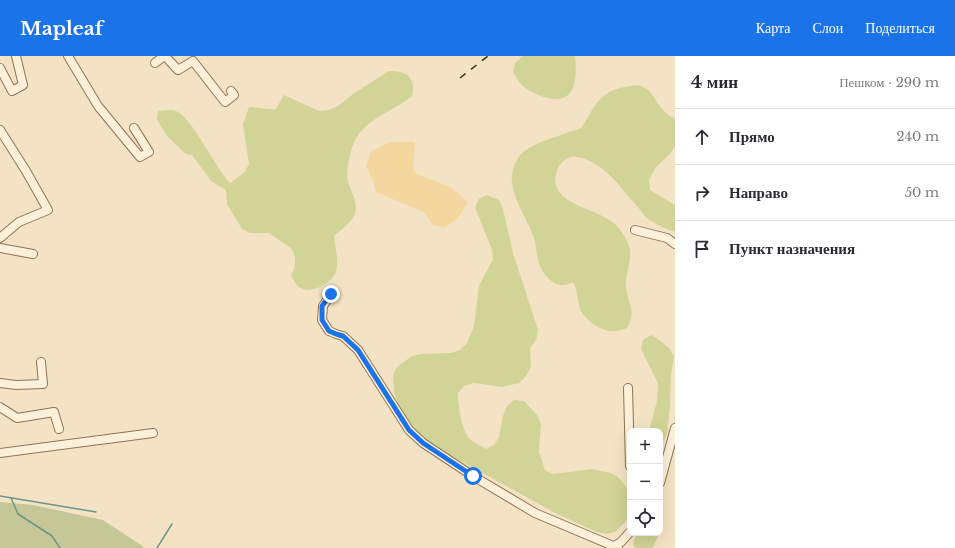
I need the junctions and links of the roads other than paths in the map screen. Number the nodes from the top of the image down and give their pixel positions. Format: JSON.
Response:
{"nodes":[{"id":1,"x":16,"y":56,"type":"edge"},
{"id":2,"x":68,"y":56,"type":"edge"},
{"id":3,"x":165,"y":56,"type":"edge"},
{"id":4,"x":155,"y":63,"type":"dead end"},
{"id":5,"x":0,"y":68,"type":"edge"},
{"id":6,"x":231,"y":91,"type":"dead end"},
{"id":7,"x":134,"y":128,"type":"dead end"},
{"id":8,"x":0,"y":130,"type":"edge"},
{"id":9,"x":635,"y":230,"type":"dead end"},
{"id":10,"x":0,"y":238,"type":"edge"},
{"id":11,"x":675,"y":244,"type":"edge"},
{"id":12,"x":0,"y":248,"type":"edge"},
{"id":13,"x":33,"y":254,"type":"dead end"},
{"id":14,"x":331,"y":294,"type":"dead end"},
{"id":15,"x":41,"y":362,"type":"dead end"},
{"id":16,"x":0,"y":383,"type":"edge"},
{"id":17,"x":628,"y":388,"type":"dead end"},
{"id":18,"x":0,"y":407,"type":"edge"},
{"id":19,"x":675,"y":428,"type":"edge"},
{"id":20,"x":59,"y":429,"type":"dead end"},
{"id":21,"x":153,"y":433,"type":"dead end"},
{"id":22,"x":0,"y":453,"type":"edge"},
{"id":23,"x":630,"y":464,"type":"edge"},
{"id":24,"x":663,"y":472,"type":"edge"},
{"id":25,"x":627,"y":535,"type":"edge"},
{"id":26,"x":614,"y":547,"type":"edge"}],
"edges":[{"from":1,"to":5,"type":"street"},
{"from":2,"to":7,"type":"street"},
{"from":3,"to":4,"type":"street"},
{"from":3,"to":6,"type":"street"},
{"from":8,"to":10,"type":"street"},
{"from":9,"to":11,"type":"street"},
{"from":12,"to":13,"type":"street"},
{"from":14,"to":26,"type":"street"},
{"from":15,"to":16,"type":"street"},
{"from":17,"to":23,"type":"street"},
{"from":18,"to":20,"type":"street"},
{"from":19,"to":24,"type":"street"},
{"from":21,"to":22,"type":"street"},
{"from":25,"to":26,"type":"street"}]}
